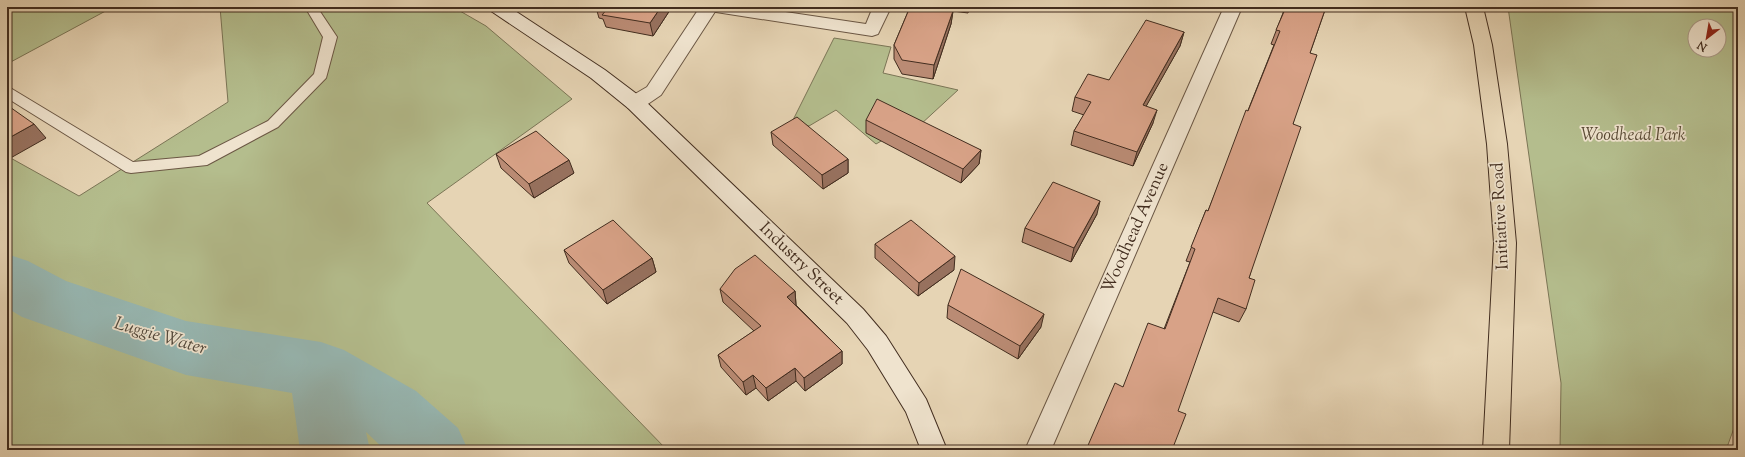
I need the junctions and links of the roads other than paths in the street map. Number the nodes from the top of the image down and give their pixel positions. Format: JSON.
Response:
{"nodes":[{"id":1,"x":311,"y":7,"type":"edge"},
{"id":2,"x":497,"y":7,"type":"edge"},
{"id":3,"x":709,"y":7,"type":"edge"},
{"id":4,"x":716,"y":7,"type":"edge"},
{"id":5,"x":882,"y":7,"type":"edge"},
{"id":6,"x":1233,"y":7,"type":"edge"},
{"id":7,"x":1474,"y":7,"type":"edge"},
{"id":8,"x":7,"y":92,"type":"edge"},
{"id":9,"x":635,"y":104,"type":"junction"},
{"id":10,"x":934,"y":450,"type":"edge"},
{"id":11,"x":1038,"y":450,"type":"edge"},
{"id":12,"x":1496,"y":450,"type":"edge"}],
"edges":[{"from":1,"to":8,"type":"lane"},
{"from":2,"to":9,"type":"street","name":"Industry Street"},
{"from":3,"to":9,"type":"street"},
{"from":4,"to":5,"type":"street"},
{"from":6,"to":11,"type":"street","name":"Woodhead Avenue"},
{"from":7,"to":12,"type":"main road","name":"Initiative Road"},
{"from":9,"to":10,"type":"street","name":"Industry Street"}]}
